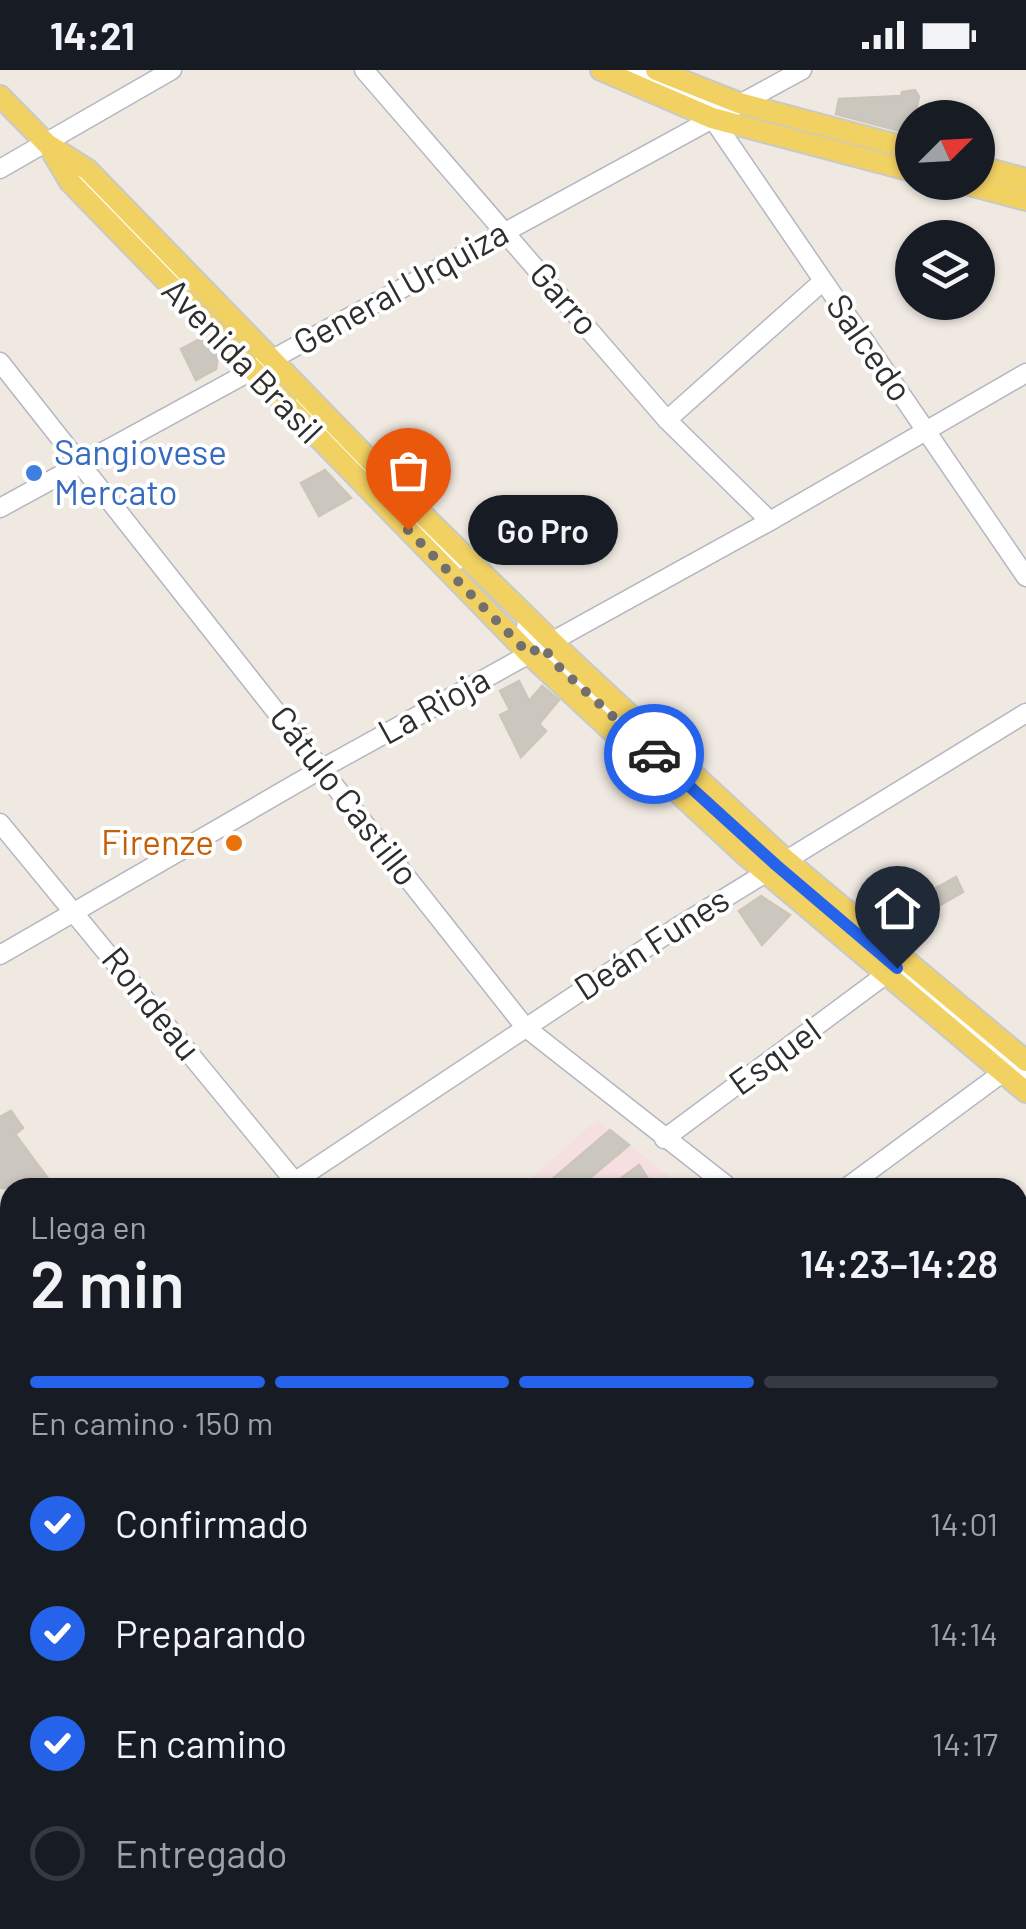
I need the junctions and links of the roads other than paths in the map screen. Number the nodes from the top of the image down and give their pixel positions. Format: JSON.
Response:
{"nodes":[{"id":1,"x":172,"y":70,"type":"edge"},
{"id":2,"x":364,"y":70,"type":"edge"},
{"id":3,"x":601,"y":70,"type":"edge"},
{"id":4,"x":630,"y":70,"type":"edge"},
{"id":5,"x":802,"y":70,"type":"edge"},
{"id":6,"x":666,"y":73,"type":"edge"},
{"id":7,"x":0,"y":96,"type":"edge"},
{"id":8,"x":725,"y":111,"type":"junction"},
{"id":9,"x":47,"y":144,"type":"junction"},
{"id":10,"x":895,"y":146,"type":"edge"},
{"id":11,"x":895,"y":162,"type":"edge"},
{"id":12,"x":0,"y":169,"type":"edge"},
{"id":13,"x":995,"y":170,"type":"edge"},
{"id":14,"x":1026,"y":178,"type":"edge"},
{"id":15,"x":995,"y":187,"type":"edge"},
{"id":16,"x":995,"y":190,"type":"edge"},
{"id":17,"x":1026,"y":197,"type":"edge"},
{"id":18,"x":505,"y":231,"type":"junction"},
{"id":19,"x":824,"y":282,"type":"junction"},
{"id":20,"x":0,"y":362,"type":"edge"},
{"id":21,"x":263,"y":365,"type":"junction"},
{"id":22,"x":1026,"y":373,"type":"edge"},
{"id":23,"x":667,"y":420,"type":"junction"},
{"id":24,"x":925,"y":428,"type":"junction"},
{"id":25,"x":81,"y":464,"type":"junction"},
{"id":26,"x":0,"y":508,"type":"edge"},
{"id":27,"x":770,"y":521,"type":"junction"},
{"id":28,"x":1026,"y":577,"type":"edge"},
{"id":29,"x":541,"y":647,"type":"junction"},
{"id":30,"x":1026,"y":713,"type":"edge"},
{"id":31,"x":323,"y":768,"type":"junction"},
{"id":32,"x":0,"y":823,"type":"edge"},
{"id":33,"x":775,"y":866,"type":"junction"},
{"id":34,"x":76,"y":912,"type":"junction"},
{"id":35,"x":0,"y":955,"type":"edge"},
{"id":36,"x":886,"y":975,"type":"junction"},
{"id":37,"x":525,"y":1027,"type":"junction"},
{"id":38,"x":1020,"y":1065,"type":"edge"},
{"id":39,"x":1026,"y":1092,"type":"edge"},
{"id":40,"x":664,"y":1139,"type":"junction"},
{"id":41,"x":287,"y":1178,"type":"edge"},
{"id":42,"x":303,"y":1178,"type":"edge"},
{"id":43,"x":717,"y":1178,"type":"edge"},
{"id":44,"x":860,"y":1178,"type":"edge"}],
"edges":[{"from":1,"to":9,"type":"street"},
{"from":2,"to":18,"type":"street","name":"Garro"},
{"from":3,"to":8,"type":"main road"},
{"from":4,"to":8,"type":"street"},
{"from":5,"to":8,"type":"street","name":"General Urquiza"},
{"from":6,"to":8,"type":"main road"},
{"from":7,"to":9,"type":"main road","name":"Avenida Brasil"},
{"from":8,"to":10,"type":"main road"},
{"from":8,"to":11,"type":"main road"},
{"from":8,"to":18,"type":"street","name":"General Urquiza"},
{"from":8,"to":19,"type":"street","name":"Salcedo"},
{"from":9,"to":12,"type":"street"},
{"from":9,"to":21,"type":"main road","name":"Avenida Brasil"},
{"from":13,"to":14,"type":"main road"},
{"from":15,"to":17,"type":"street"},
{"from":16,"to":17,"type":"main road"},
{"from":18,"to":21,"type":"street","name":"General Urquiza"},
{"from":18,"to":23,"type":"street","name":"Garro"},
{"from":19,"to":23,"type":"street"},
{"from":19,"to":24,"type":"street","name":"Salcedo"},
{"from":20,"to":25,"type":"street","name":"Cátulo Castillo"},
{"from":21,"to":25,"type":"street","name":"General Urquiza"},
{"from":21,"to":29,"type":"main road","name":"Avenida Brasil"},
{"from":22,"to":24,"type":"street","name":"La Rioja"},
{"from":23,"to":27,"type":"street","name":"Garro"},
{"from":24,"to":27,"type":"street","name":"La Rioja"},
{"from":24,"to":28,"type":"street","name":"Salcedo"},
{"from":25,"to":26,"type":"street","name":"General Urquiza"},
{"from":25,"to":31,"type":"street","name":"Cátulo Castillo"},
{"from":27,"to":29,"type":"street","name":"La Rioja"},
{"from":29,"to":31,"type":"street","name":"La Rioja"},
{"from":29,"to":33,"type":"main road","name":"Avenida Brasil"},
{"from":30,"to":33,"type":"street","name":"Deán Funes"},
{"from":31,"to":34,"type":"street","name":"La Rioja"},
{"from":31,"to":37,"type":"street","name":"Cátulo Castillo"},
{"from":32,"to":34,"type":"street","name":"Rondeau"},
{"from":33,"to":36,"type":"main road","name":"Avenida Brasil"},
{"from":33,"to":37,"type":"street","name":"Deán Funes"},
{"from":33,"to":38,"type":"main road","name":"Avenida Brasil"},
{"from":34,"to":35,"type":"street","name":"La Rioja"},
{"from":34,"to":41,"type":"street","name":"Rondeau"},
{"from":36,"to":38,"type":"main road","name":"Avenida Brasil"},
{"from":36,"to":40,"type":"street","name":"Esquel"},
{"from":37,"to":40,"type":"street","name":"Cátulo Castillo"},
{"from":37,"to":42,"type":"street","name":"Deán Funes"},
{"from":38,"to":39,"type":"main road","name":"Avenida Brasil"},
{"from":38,"to":44,"type":"street"},
{"from":40,"to":43,"type":"street","name":"Cátulo Castillo"}]}
